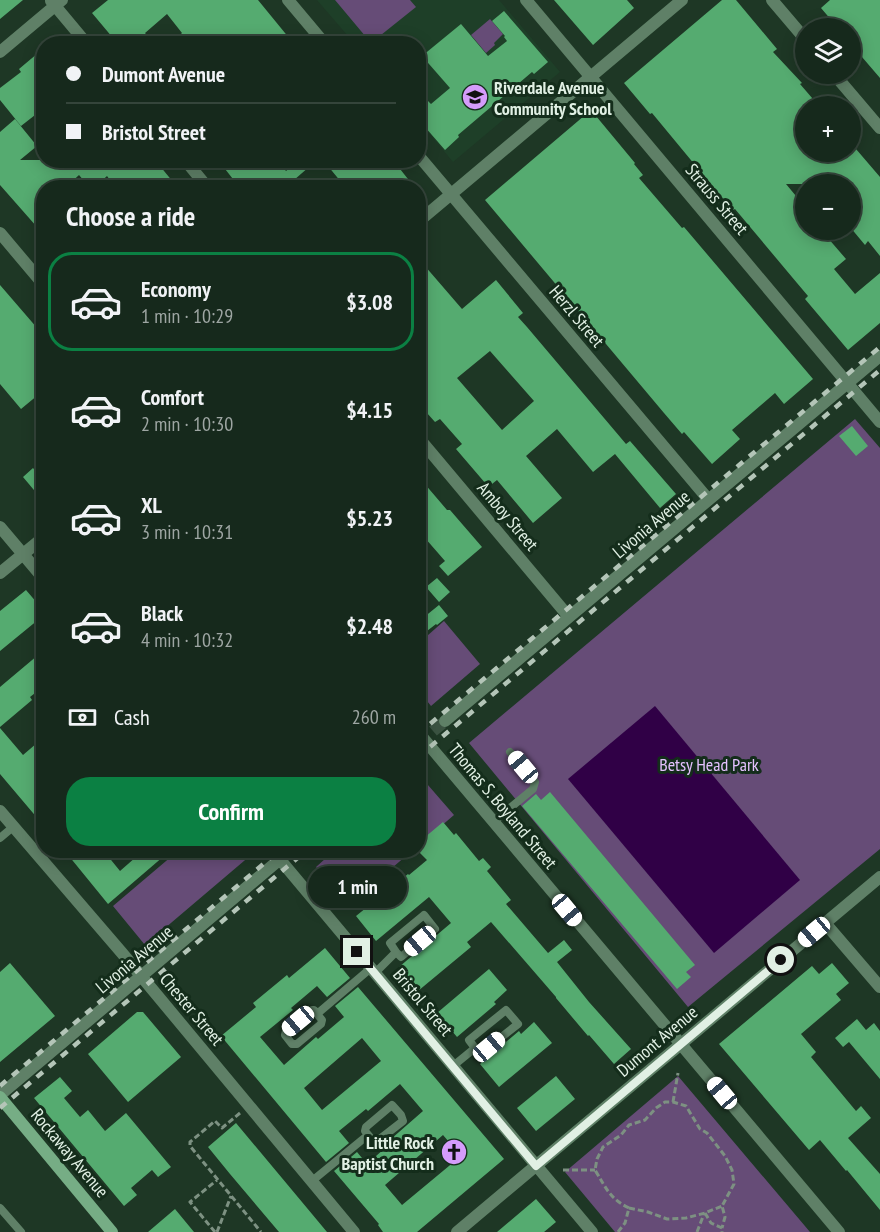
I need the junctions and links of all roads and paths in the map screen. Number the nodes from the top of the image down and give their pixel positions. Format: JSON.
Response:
{"nodes":[{"id":1,"x":288,"y":0,"type":"edge"},
{"id":2,"x":526,"y":0,"type":"edge"},
{"id":3,"x":682,"y":0,"type":"edge"},
{"id":4,"x":772,"y":0,"type":"edge"},
{"id":5,"x":56,"y":2,"type":"edge"},
{"id":6,"x":795,"y":27,"type":"edge"},
{"id":7,"x":81,"y":36,"type":"edge"},
{"id":8,"x":318,"y":36,"type":"edge"},
{"id":9,"x":0,"y":52,"type":"edge"},
{"id":10,"x":590,"y":77,"type":"junction"},
{"id":11,"x":843,"y":84,"type":"edge"},
{"id":12,"x":880,"y":128,"type":"edge"},
{"id":13,"x":426,"y":164,"type":"edge"},
{"id":14,"x":192,"y":168,"type":"edge"},
{"id":15,"x":201,"y":180,"type":"edge"},
{"id":16,"x":451,"y":194,"type":"junction"},
{"id":17,"x":426,"y":215,"type":"edge"},
{"id":18,"x":0,"y":233,"type":"edge"},
{"id":19,"x":36,"y":276,"type":"edge"},
{"id":20,"x":880,"y":356,"type":"edge"},
{"id":21,"x":848,"y":383,"type":"junction"},
{"id":22,"x":880,"y":422,"type":"edge"},
{"id":23,"x":426,"y":447,"type":"edge"},
{"id":24,"x":708,"y":499,"type":"junction"},
{"id":25,"x":0,"y":527,"type":"edge"},
{"id":26,"x":36,"y":543,"type":"edge"},
{"id":27,"x":23,"y":554,"type":"junction"},
{"id":28,"x":36,"y":569,"type":"edge"},
{"id":29,"x":0,"y":573,"type":"edge"},
{"id":30,"x":569,"y":617,"type":"junction"},
{"id":31,"x":445,"y":721,"type":"tunnel mouth"},
{"id":32,"x":426,"y":740,"type":"edge"},
{"id":33,"x":510,"y":752,"type":"dead end"},
{"id":34,"x":0,"y":811,"type":"edge"},
{"id":35,"x":493,"y":822,"type":"junction"},
{"id":36,"x":13,"y":827,"type":"junction"},
{"id":37,"x":0,"y":838,"type":"edge"},
{"id":38,"x":36,"y":854,"type":"edge"},
{"id":39,"x":40,"y":858,"type":"edge"},
{"id":40,"x":273,"y":858,"type":"edge"},
{"id":41,"x":279,"y":858,"type":"edge"},
{"id":42,"x":880,"y":877,"type":"edge"},
{"id":43,"x":825,"y":923,"type":"junction"},
{"id":44,"x":396,"y":952,"type":"junction"},
{"id":45,"x":373,"y":971,"type":"junction"},
{"id":46,"x":141,"y":976,"type":"junction"},
{"id":47,"x":880,"y":987,"type":"edge"},
{"id":48,"x":317,"y":1014,"type":"junction"},
{"id":49,"x":681,"y":1044,"type":"junction"},
{"id":50,"x":475,"y":1048,"type":"junction"},
{"id":51,"x":453,"y":1066,"type":"junction"},
{"id":52,"x":678,"y":1073,"type":"dead end"},
{"id":53,"x":0,"y":1096,"type":"edge"},
{"id":54,"x":673,"y":1102,"type":"junction"},
{"id":55,"x":248,"y":1106,"type":"junction"},
{"id":56,"x":368,"y":1135,"type":"junction"},
{"id":57,"x":536,"y":1166,"type":"junction"},
{"id":58,"x":563,"y":1170,"type":"dead end"},
{"id":59,"x":595,"y":1170,"type":"junction"},
{"id":60,"x":217,"y":1179,"type":"junction"},
{"id":61,"x":312,"y":1181,"type":"junction"},
{"id":62,"x":231,"y":1196,"type":"junction"},
{"id":63,"x":722,"y":1206,"type":"junction"},
{"id":64,"x":0,"y":1208,"type":"edge"},
{"id":65,"x":629,"y":1208,"type":"junction"},
{"id":66,"x":705,"y":1213,"type":"junction"},
{"id":67,"x":722,"y":1230,"type":"edge"},
{"id":68,"x":259,"y":1231,"type":"edge"},
{"id":69,"x":21,"y":1232,"type":"edge"},
{"id":70,"x":112,"y":1232,"type":"edge"},
{"id":71,"x":216,"y":1232,"type":"edge"},
{"id":72,"x":354,"y":1232,"type":"edge"},
{"id":73,"x":457,"y":1232,"type":"edge"},
{"id":74,"x":592,"y":1232,"type":"edge"},
{"id":75,"x":618,"y":1232,"type":"edge"},
{"id":76,"x":697,"y":1232,"type":"edge"},
{"id":77,"x":839,"y":1232,"type":"edge"}],
"edges":[{"from":1,"to":8,"type":"street"},
{"from":2,"to":10,"type":"street","name":"Strauss Street"},
{"from":3,"to":10,"type":"street"},
{"from":4,"to":6,"type":"street"},
{"from":5,"to":7,"type":"street"},
{"from":5,"to":9,"type":"street"},
{"from":10,"to":16,"type":"street"},
{"from":10,"to":21,"type":"street","name":"Strauss Street"},
{"from":11,"to":12,"type":"street"},
{"from":13,"to":16,"type":"street","name":"Herzl Street"},
{"from":14,"to":15,"type":"street"},
{"from":16,"to":17,"type":"street"},
{"from":16,"to":24,"type":"street","name":"Herzl Street"},
{"from":18,"to":19,"type":"street"},
{"from":20,"to":21,"type":"street","name":"Livonia Avenue"},
{"from":21,"to":22,"type":"street","name":"Strauss Street"},
{"from":21,"to":24,"type":"street","name":"Livonia Avenue"},
{"from":23,"to":30,"type":"street","name":"Amboy Street"},
{"from":24,"to":30,"type":"street","name":"Livonia Avenue"},
{"from":25,"to":27,"type":"street"},
{"from":26,"to":27,"type":"street"},
{"from":27,"to":28,"type":"street"},
{"from":27,"to":29,"type":"street"},
{"from":30,"to":31,"type":"street","name":"Livonia Avenue"},
{"from":32,"to":35,"type":"street","name":"Thomas S. Boyland Street"},
{"from":33,"to":35,"type":"lane"},
{"from":34,"to":36,"type":"street","name":"Chester Street"},
{"from":35,"to":49,"type":"street","name":"Thomas S. Boyland Street"},
{"from":36,"to":37,"type":"lane"},
{"from":36,"to":38,"type":"street","name":"Chester Street"},
{"from":39,"to":46,"type":"street","name":"Chester Street"},
{"from":40,"to":46,"type":"street","name":"Livonia Avenue"},
{"from":41,"to":45,"type":"street","name":"Bristol Street"},
{"from":42,"to":43,"type":"street","name":"Dumont Avenue"},
{"from":43,"to":47,"type":"street"},
{"from":43,"to":49,"type":"street","name":"Dumont Avenue"},
{"from":44,"to":44,"type":"lane"},
{"from":44,"to":45,"type":"lane"},
{"from":45,"to":48,"type":"lane"},
{"from":45,"to":51,"type":"street","name":"Bristol Street"},
{"from":46,"to":53,"type":"street","name":"Livonia Avenue"},
{"from":46,"to":55,"type":"street","name":"Chester Street"},
{"from":48,"to":48,"type":"lane"},
{"from":49,"to":57,"type":"street","name":"Dumont Avenue"},
{"from":49,"to":77,"type":"street","name":"Thomas S. Boyland Street"},
{"from":50,"to":50,"type":"lane"},
{"from":50,"to":51,"type":"lane"},
{"from":51,"to":57,"type":"street","name":"Bristol Street"},
{"from":52,"to":54,"type":"path"},
{"from":53,"to":70,"type":"street","name":"Rockaway Avenue"},
{"from":54,"to":59,"type":"path"},
{"from":54,"to":63,"type":"path"},
{"from":55,"to":60,"type":"path"},
{"from":55,"to":61,"type":"street","name":"Chester Street"},
{"from":56,"to":56,"type":"lane"},
{"from":56,"to":61,"type":"lane"},
{"from":57,"to":73,"type":"street","name":"Dumont Avenue"},
{"from":57,"to":74,"type":"street","name":"Bristol Street"},
{"from":58,"to":59,"type":"path"},
{"from":59,"to":65,"type":"path"},
{"from":60,"to":62,"type":"path"},
{"from":60,"to":71,"type":"path"},
{"from":61,"to":72,"type":"street","name":"Chester Street"},
{"from":62,"to":68,"type":"path"},
{"from":62,"to":71,"type":"path"},
{"from":63,"to":66,"type":"path"},
{"from":63,"to":67,"type":"path"},
{"from":64,"to":69,"type":"lane"},
{"from":65,"to":66,"type":"path"},
{"from":65,"to":75,"type":"path"},
{"from":66,"to":67,"type":"path"},
{"from":66,"to":76,"type":"path"}]}
